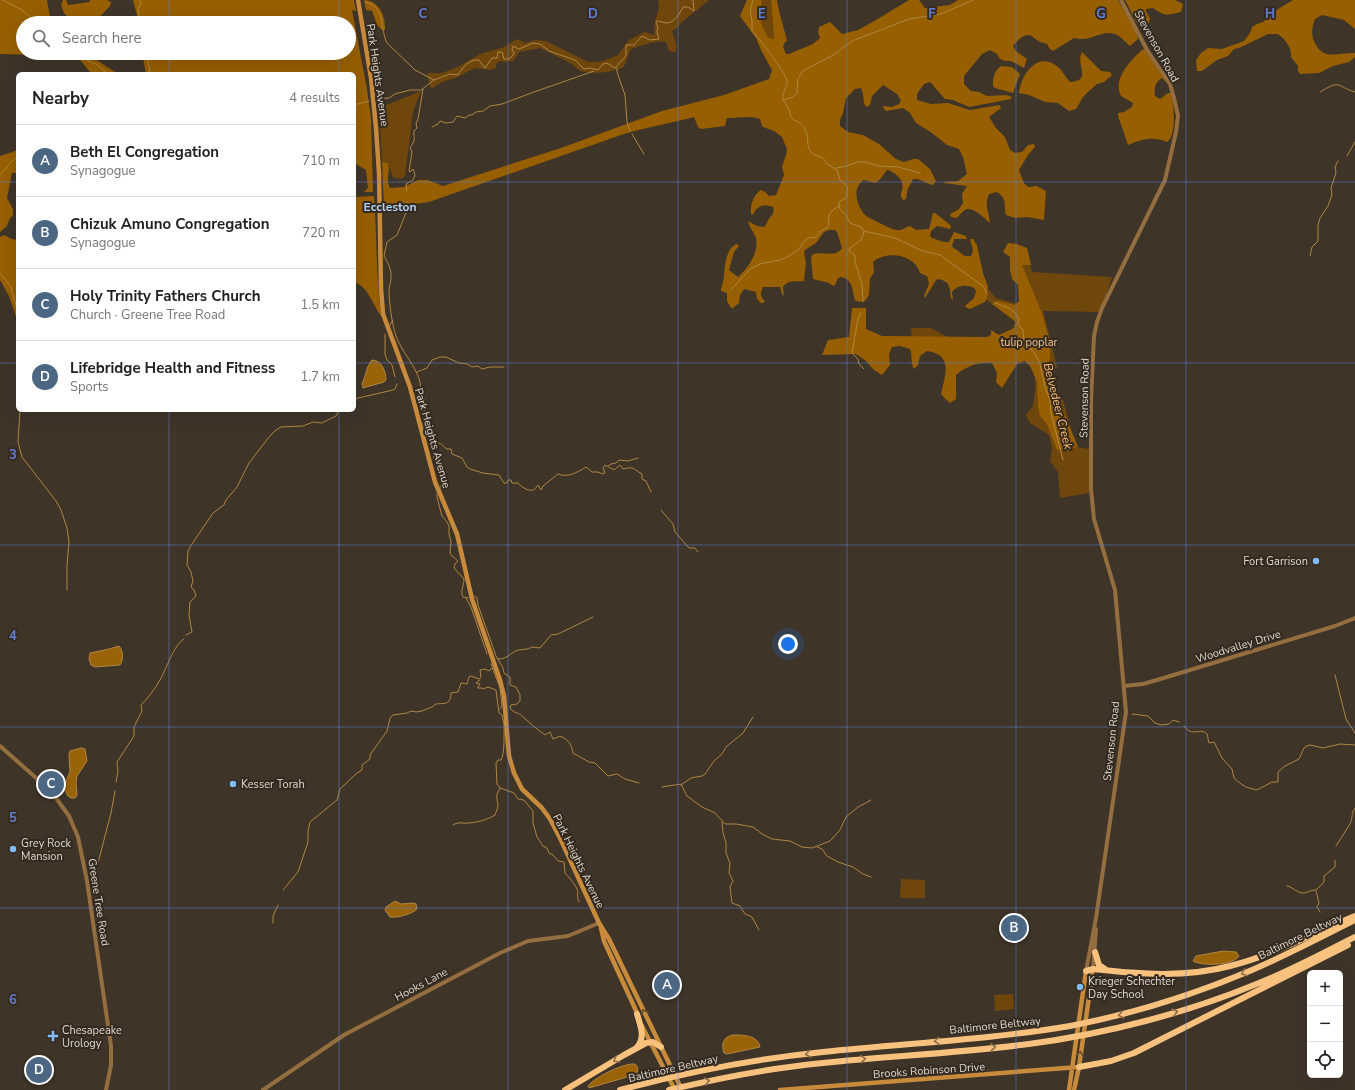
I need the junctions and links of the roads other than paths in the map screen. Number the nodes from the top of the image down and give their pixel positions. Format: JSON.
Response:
{"nodes":[{"id":1,"x":358,"y":0,"type":"edge"},
{"id":2,"x":1121,"y":0,"type":"edge"},
{"id":3,"x":1355,"y":618,"type":"edge"},
{"id":4,"x":1124,"y":686,"type":"junction"},
{"id":5,"x":0,"y":746,"type":"edge"},
{"id":6,"x":1355,"y":916,"type":"edge"},
{"id":7,"x":1096,"y":918,"type":"junction"},
{"id":8,"x":1355,"y":920,"type":"edge"},
{"id":9,"x":599,"y":923,"type":"junction"},
{"id":10,"x":1355,"y":937,"type":"edge"},
{"id":11,"x":1355,"y":942,"type":"edge"},
{"id":12,"x":608,"y":950,"type":"junction"},
{"id":13,"x":1095,"y":952,"type":"junction"},
{"id":14,"x":620,"y":962,"type":"junction"},
{"id":15,"x":1093,"y":969,"type":"junction"},
{"id":16,"x":1106,"y":970,"type":"junction"},
{"id":17,"x":1086,"y":971,"type":"junction"},
{"id":18,"x":622,"y":980,"type":"junction"},
{"id":19,"x":637,"y":1014,"type":"junction"},
{"id":20,"x":650,"y":1042,"type":"junction"},
{"id":21,"x":661,"y":1047,"type":"junction"},
{"id":22,"x":635,"y":1049,"type":"junction"},
{"id":23,"x":1076,"y":1067,"type":"junction"},
{"id":24,"x":106,"y":1090,"type":"edge"},
{"id":25,"x":263,"y":1090,"type":"edge"},
{"id":26,"x":565,"y":1090,"type":"edge"},
{"id":27,"x":620,"y":1090,"type":"edge"},
{"id":28,"x":669,"y":1090,"type":"edge"},
{"id":29,"x":675,"y":1090,"type":"edge"},
{"id":30,"x":682,"y":1090,"type":"edge"},
{"id":31,"x":780,"y":1090,"type":"edge"},
{"id":32,"x":1069,"y":1090,"type":"edge"},
{"id":33,"x":1074,"y":1090,"type":"edge"}],
"edges":[{"from":1,"to":9,"type":"main road","name":"Park Heights Avenue"},
{"from":2,"to":4,"type":"street","name":"Stevenson Road"},
{"from":3,"to":4,"type":"street","name":"Woodvalley Drive"},
{"from":4,"to":7,"type":"street","name":"Stevenson Road"},
{"from":5,"to":24,"type":"street","name":"Greene Tree Road"},
{"from":6,"to":16,"type":"highway"},
{"from":7,"to":13,"type":"street","name":"Stevenson Road"},
{"from":7,"to":17,"type":"street","name":"Stevenson Road"},
{"from":8,"to":27,"type":"highway","name":"Baltimore Beltway","one_way":true},
{"from":9,"to":12,"type":"main road","name":"Park Heights Avenue"},
{"from":9,"to":14,"type":"main road","name":"Park Heights Avenue"},
{"from":9,"to":25,"type":"street","name":"Hooks Lane"},
{"from":28,"to":10,"type":"highway","name":"Baltimore Beltway","one_way":true},
{"from":11,"to":23,"type":"highway"},
{"from":12,"to":14,"type":"main road"},
{"from":12,"to":18,"type":"main road","name":"Park Heights Avenue"},
{"from":13,"to":15,"type":"street","name":"Stevenson Road"},
{"from":13,"to":16,"type":"highway"},
{"from":14,"to":18,"type":"main road"},
{"from":21,"to":14,"type":"main road","name":"Park Heights Avenue","one_way":true},
{"from":15,"to":16,"type":"highway"},
{"from":15,"to":17,"type":"highway"},
{"from":23,"to":15,"type":"main road","name":"Stevenson Road","one_way":true},
{"from":17,"to":23,"type":"main road","name":"Stevenson Road"},
{"from":18,"to":19,"type":"main road","name":"Park Heights Avenue"},
{"from":19,"to":20,"type":"main road","name":"Park Heights Avenue"},
{"from":19,"to":22,"type":"highway"},
{"from":20,"to":21,"type":"highway"},
{"from":20,"to":22,"type":"highway"},
{"from":20,"to":29,"type":"main road","name":"Park Heights Avenue"},
{"from":21,"to":30,"type":"main road","name":"Park Heights Avenue"},
{"from":22,"to":26,"type":"highway","one_way":true},
{"from":23,"to":31,"type":"main road","name":"Brooks Robinson Drive"},
{"from":23,"to":32,"type":"main road","name":"Stevenson Road"},
{"from":23,"to":33,"type":"main road","name":"Stevenson Road"}]}
